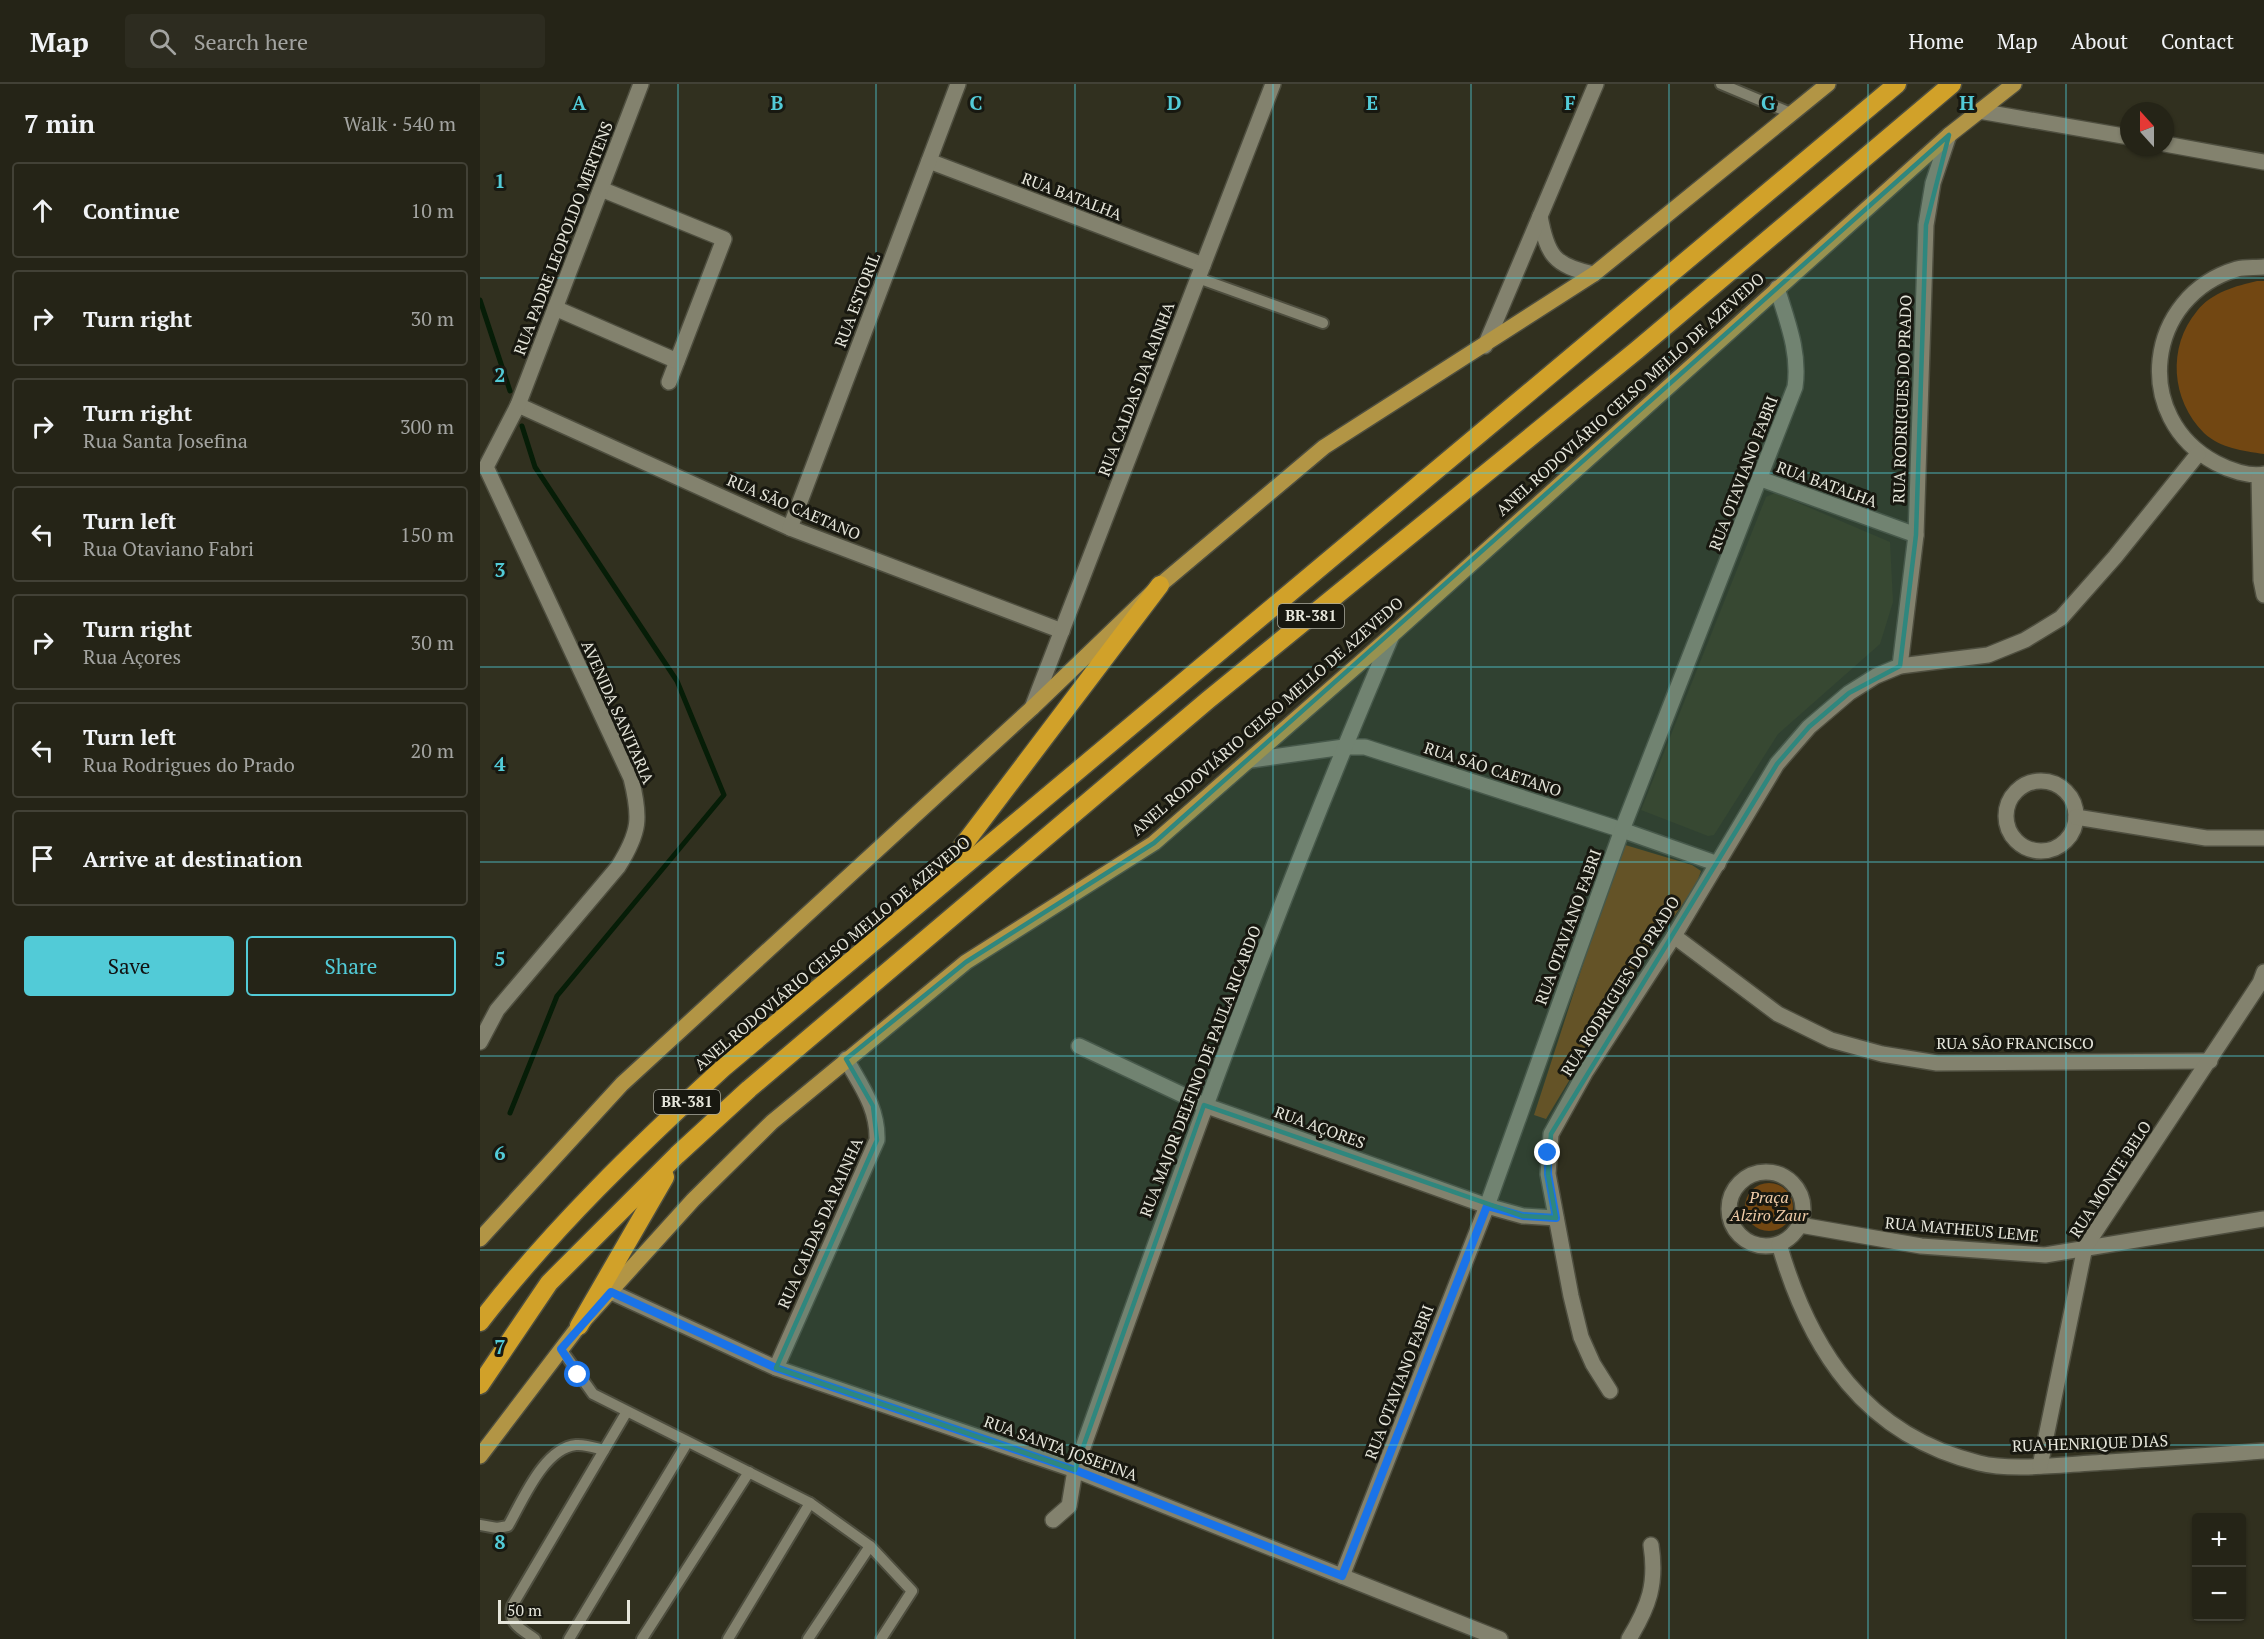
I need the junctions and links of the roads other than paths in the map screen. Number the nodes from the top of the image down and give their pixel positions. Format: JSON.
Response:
{"nodes":[{"id":1,"x":641,"y":84,"type":"edge"},
{"id":2,"x":958,"y":84,"type":"edge"},
{"id":3,"x":1273,"y":84,"type":"edge"},
{"id":4,"x":1596,"y":84,"type":"edge"},
{"id":5,"x":1721,"y":84,"type":"edge"},
{"id":6,"x":1828,"y":84,"type":"edge"},
{"id":7,"x":1897,"y":84,"type":"edge"},
{"id":8,"x":1952,"y":84,"type":"edge"},
{"id":9,"x":2014,"y":84,"type":"edge"},
{"id":10,"x":1979,"y":111,"type":"junction"},
{"id":11,"x":1793,"y":114,"type":"junction"},
{"id":12,"x":1948,"y":135,"type":"junction"},
{"id":13,"x":2120,"y":135,"type":"edge"},
{"id":14,"x":2174,"y":146,"type":"edge"},
{"id":15,"x":929,"y":161,"type":"junction"},
{"id":16,"x":2264,"y":162,"type":"edge"},
{"id":17,"x":601,"y":189,"type":"junction"},
{"id":18,"x":1540,"y":216,"type":"junction"},
{"id":19,"x":2264,"y":267,"type":"edge"},
{"id":20,"x":1201,"y":272,"type":"junction"},
{"id":21,"x":1594,"y":274,"type":"junction"},
{"id":22,"x":1777,"y":288,"type":"junction"},
{"id":23,"x":555,"y":308,"type":"junction"},
{"id":24,"x":1323,"y":323,"type":"dead end"},
{"id":25,"x":1485,"y":346,"type":"junction"},
{"id":26,"x":677,"y":361,"type":"junction"},
{"id":27,"x":669,"y":382,"type":"dead end"},
{"id":28,"x":518,"y":405,"type":"junction"},
{"id":29,"x":2198,"y":454,"type":"junction"},
{"id":30,"x":483,"y":464,"type":"edge"},
{"id":31,"x":2262,"y":475,"type":"edge"},
{"id":32,"x":1761,"y":479,"type":"junction"},
{"id":33,"x":790,"y":528,"type":"junction"},
{"id":34,"x":1916,"y":535,"type":"junction"},
{"id":35,"x":1160,"y":585,"type":"junction"},
{"id":36,"x":2264,"y":595,"type":"edge"},
{"id":37,"x":1062,"y":631,"type":"junction"},
{"id":38,"x":1392,"y":635,"type":"junction"},
{"id":39,"x":1900,"y":666,"type":"junction"},
{"id":40,"x":1032,"y":708,"type":"junction"},
{"id":41,"x":1344,"y":747,"type":"junction"},
{"id":42,"x":1251,"y":760,"type":"junction"},
{"id":43,"x":2076,"y":817,"type":"junction"},
{"id":44,"x":1622,"y":830,"type":"junction"},
{"id":45,"x":2264,"y":838,"type":"edge"},
{"id":46,"x":1718,"y":864,"type":"junction"},
{"id":47,"x":917,"y":906,"type":"junction"},
{"id":48,"x":1674,"y":936,"type":"junction"},
{"id":49,"x":2264,"y":972,"type":"edge"},
{"id":50,"x":480,"y":1042,"type":"edge"},
{"id":51,"x":1079,"y":1046,"type":"dead end"},
{"id":52,"x":846,"y":1059,"type":"junction"},
{"id":53,"x":2210,"y":1061,"type":"junction"},
{"id":54,"x":1204,"y":1105,"type":"junction"},
{"id":55,"x":677,"y":1155,"type":"junction"},
{"id":56,"x":1487,"y":1206,"type":"junction"},
{"id":57,"x":1556,"y":1218,"type":"junction"},
{"id":58,"x":2264,"y":1219,"type":"edge"},
{"id":59,"x":1800,"y":1226,"type":"junction"},
{"id":60,"x":480,"y":1239,"type":"edge"},
{"id":61,"x":1779,"y":1244,"type":"junction"},
{"id":62,"x":2085,"y":1246,"type":"junction"},
{"id":63,"x":611,"y":1292,"type":"junction"},
{"id":64,"x":480,"y":1322,"type":"edge"},
{"id":65,"x":579,"y":1326,"type":"junction"},
{"id":66,"x":561,"y":1349,"type":"junction"},
{"id":67,"x":776,"y":1368,"type":"junction"},
{"id":68,"x":480,"y":1385,"type":"edge"},
{"id":69,"x":1611,"y":1390,"type":"dead end"},
{"id":70,"x":626,"y":1413,"type":"junction"},
{"id":71,"x":687,"y":1443,"type":"junction"},
{"id":72,"x":604,"y":1450,"type":"junction"},
{"id":73,"x":2264,"y":1451,"type":"edge"},
{"id":74,"x":480,"y":1456,"type":"edge"},
{"id":75,"x":2040,"y":1466,"type":"junction"},
{"id":76,"x":1075,"y":1470,"type":"junction"},
{"id":77,"x":749,"y":1472,"type":"junction"},
{"id":78,"x":810,"y":1503,"type":"junction"},
{"id":79,"x":1053,"y":1520,"type":"dead end"},
{"id":80,"x":480,"y":1525,"type":"edge"},
{"id":81,"x":1651,"y":1545,"type":"dead end"},
{"id":82,"x":870,"y":1546,"type":"junction"},
{"id":83,"x":1342,"y":1576,"type":"junction"},
{"id":84,"x":535,"y":1639,"type":"edge"},
{"id":85,"x":569,"y":1639,"type":"edge"},
{"id":86,"x":642,"y":1639,"type":"edge"},
{"id":87,"x":728,"y":1639,"type":"edge"},
{"id":88,"x":808,"y":1639,"type":"edge"},
{"id":89,"x":881,"y":1639,"type":"edge"},
{"id":90,"x":1500,"y":1639,"type":"edge"},
{"id":91,"x":1629,"y":1639,"type":"edge"}],
"edges":[{"from":1,"to":17,"type":"street","name":"RUA PADRE LEOPOLDO MERTENS"},
{"from":2,"to":15,"type":"street","name":"RUA ESTORIL"},
{"from":3,"to":20,"type":"street","name":"RUA CALDAS DA RAINHA"},
{"from":4,"to":18,"type":"street"},
{"from":5,"to":11,"type":"lane"},
{"from":6,"to":11,"type":"main road"},
{"from":7,"to":47,"type":"highway","name":"ANEL RODOVIÁRIO CELSO MELLO DE AZEVEDO","number":"BR-381"},
{"from":8,"to":55,"type":"highway","name":"ANEL RODOVIÁRIO CELSO MELLO DE AZEVEDO","number":"BR-381"},
{"from":9,"to":10,"type":"main road","name":"ANEL RODOVIÁRIO CELSO MELLO DE AZEVEDO"},
{"from":10,"to":12,"type":"main road","name":"ANEL RODOVIÁRIO CELSO MELLO DE AZEVEDO"},
{"from":10,"to":13,"type":"street"},
{"from":11,"to":21,"type":"main road"},
{"from":12,"to":22,"type":"main road","name":"ANEL RODOVIÁRIO CELSO MELLO DE AZEVEDO"},
{"from":12,"to":34,"type":"street","name":"RUA RODRIGUES DO PRADO"},
{"from":14,"to":16,"type":"street"},
{"from":15,"to":20,"type":"street","name":"RUA BATALHA"},
{"from":15,"to":33,"type":"street","name":"RUA ESTORIL"},
{"from":17,"to":23,"type":"street","name":"RUA PADRE LEOPOLDO MERTENS"},
{"from":17,"to":26,"type":"street"},
{"from":18,"to":21,"type":"street"},
{"from":18,"to":25,"type":"street"},
{"from":19,"to":29,"type":"street"},
{"from":20,"to":24,"type":"lane"},
{"from":20,"to":37,"type":"street","name":"RUA CALDAS DA RAINHA"},
{"from":21,"to":25,"type":"main road"},
{"from":22,"to":32,"type":"street","name":"RUA OTAVIANO FABRI"},
{"from":22,"to":38,"type":"main road","name":"ANEL RODOVIÁRIO CELSO MELLO DE AZEVEDO"},
{"from":23,"to":26,"type":"street"},
{"from":23,"to":28,"type":"street","name":"RUA PADRE LEOPOLDO MERTENS"},
{"from":25,"to":35,"type":"main road"},
{"from":26,"to":27,"type":"street"},
{"from":28,"to":30,"type":"street","name":"AVENIDA SANITARIA"},
{"from":28,"to":33,"type":"street","name":"RUA SÃO CAETANO"},
{"from":29,"to":31,"type":"street"},
{"from":29,"to":39,"type":"street","name":"RUA RODRIGUES DO PRADO"},
{"from":30,"to":50,"type":"street","name":"AVENIDA SANITARIA"},
{"from":31,"to":36,"type":"street"},
{"from":32,"to":34,"type":"street","name":"RUA BATALHA"},
{"from":32,"to":44,"type":"street","name":"RUA OTAVIANO FABRI"},
{"from":33,"to":37,"type":"street","name":"RUA SÃO CAETANO"},
{"from":34,"to":39,"type":"street","name":"RUA RODRIGUES DO PRADO"},
{"from":35,"to":40,"type":"main road"},
{"from":35,"to":47,"type":"highway"},
{"from":37,"to":40,"type":"street","name":"RUA CALDAS DA RAINHA"},
{"from":38,"to":41,"type":"street","name":"RUA MAJOR DELFINO DE PAULA RICARDO"},
{"from":38,"to":42,"type":"main road","name":"ANEL RODOVIÁRIO CELSO MELLO DE AZEVEDO"},
{"from":39,"to":46,"type":"street","name":"RUA RODRIGUES DO PRADO"},
{"from":40,"to":60,"type":"main road"},
{"from":41,"to":42,"type":"street","name":"RUA SÃO CAETANO"},
{"from":41,"to":44,"type":"street","name":"RUA SÃO CAETANO"},
{"from":41,"to":54,"type":"street","name":"RUA MAJOR DELFINO DE PAULA RICARDO"},
{"from":42,"to":52,"type":"main road","name":"ANEL RODOVIÁRIO CELSO MELLO DE AZEVEDO"},
{"from":43,"to":43,"type":"street"},
{"from":43,"to":45,"type":"street"},
{"from":44,"to":46,"type":"street","name":"RUA SÃO CAETANO"},
{"from":44,"to":56,"type":"street","name":"RUA OTAVIANO FABRI"},
{"from":46,"to":48,"type":"street","name":"RUA RODRIGUES DO PRADO"},
{"from":47,"to":64,"type":"highway","name":"ANEL RODOVIÁRIO CELSO MELLO DE AZEVEDO","number":"BR-381"},
{"from":48,"to":53,"type":"street","name":"RUA SÃO FRANCISCO"},
{"from":48,"to":57,"type":"street","name":"RUA RODRIGUES DO PRADO"},
{"from":49,"to":53,"type":"street","name":"RUA MONTE BELO"},
{"from":51,"to":54,"type":"street","name":"RUA AÇORES"},
{"from":52,"to":63,"type":"main road","name":"ANEL RODOVIÁRIO CELSO MELLO DE AZEVEDO"},
{"from":52,"to":67,"type":"street","name":"RUA CALDAS DA RAINHA"},
{"from":53,"to":62,"type":"street","name":"RUA MONTE BELO"},
{"from":54,"to":56,"type":"street","name":"RUA AÇORES"},
{"from":54,"to":76,"type":"street","name":"RUA MAJOR DELFINO DE PAULA RICARDO"},
{"from":55,"to":65,"type":"highway"},
{"from":55,"to":68,"type":"highway","name":"ANEL RODOVIÁRIO CELSO MELLO DE AZEVEDO","number":"BR-381"},
{"from":56,"to":57,"type":"street","name":"RUA AÇORES"},
{"from":56,"to":83,"type":"street","name":"RUA OTAVIANO FABRI"},
{"from":57,"to":69,"type":"street","name":"RUA RODRIGUES DO PRADO"},
{"from":58,"to":62,"type":"street","name":"RUA MATHEUS LEME"},
{"from":59,"to":61,"type":"street"},
{"from":59,"to":61,"type":"street"},
{"from":59,"to":62,"type":"street","name":"RUA MATHEUS LEME"},
{"from":61,"to":75,"type":"street","name":"RUA HENRIQUE DIAS"},
{"from":62,"to":75,"type":"street","name":"RUA MONTE BELO"},
{"from":63,"to":65,"type":"main road","name":"ANEL RODOVIÁRIO CELSO MELLO DE AZEVEDO"},
{"from":63,"to":67,"type":"street","name":"RUA SANTA JOSEFINA"},
{"from":65,"to":66,"type":"main road","name":"ANEL RODOVIÁRIO CELSO MELLO DE AZEVEDO"},
{"from":66,"to":70,"type":"lane"},
{"from":66,"to":74,"type":"main road","name":"ANEL RODOVIÁRIO CELSO MELLO DE AZEVEDO"},
{"from":67,"to":76,"type":"street","name":"RUA SANTA JOSEFINA"},
{"from":70,"to":71,"type":"lane"},
{"from":70,"to":72,"type":"lane"},
{"from":71,"to":77,"type":"lane"},
{"from":71,"to":85,"type":"lane"},
{"from":72,"to":80,"type":"lane"},
{"from":72,"to":84,"type":"lane"},
{"from":73,"to":75,"type":"street","name":"RUA HENRIQUE DIAS"},
{"from":76,"to":79,"type":"street","name":"RUA MAJOR DELFINO DE PAULA RICARDO"},
{"from":76,"to":83,"type":"street","name":"RUA SANTA JOSEFINA"},
{"from":77,"to":78,"type":"lane"},
{"from":77,"to":86,"type":"lane"},
{"from":78,"to":82,"type":"lane"},
{"from":78,"to":87,"type":"lane"},
{"from":81,"to":91,"type":"street"},
{"from":82,"to":88,"type":"lane"},
{"from":82,"to":89,"type":"lane"},
{"from":83,"to":90,"type":"street","name":"RUA SANTA JOSEFINA"}]}
